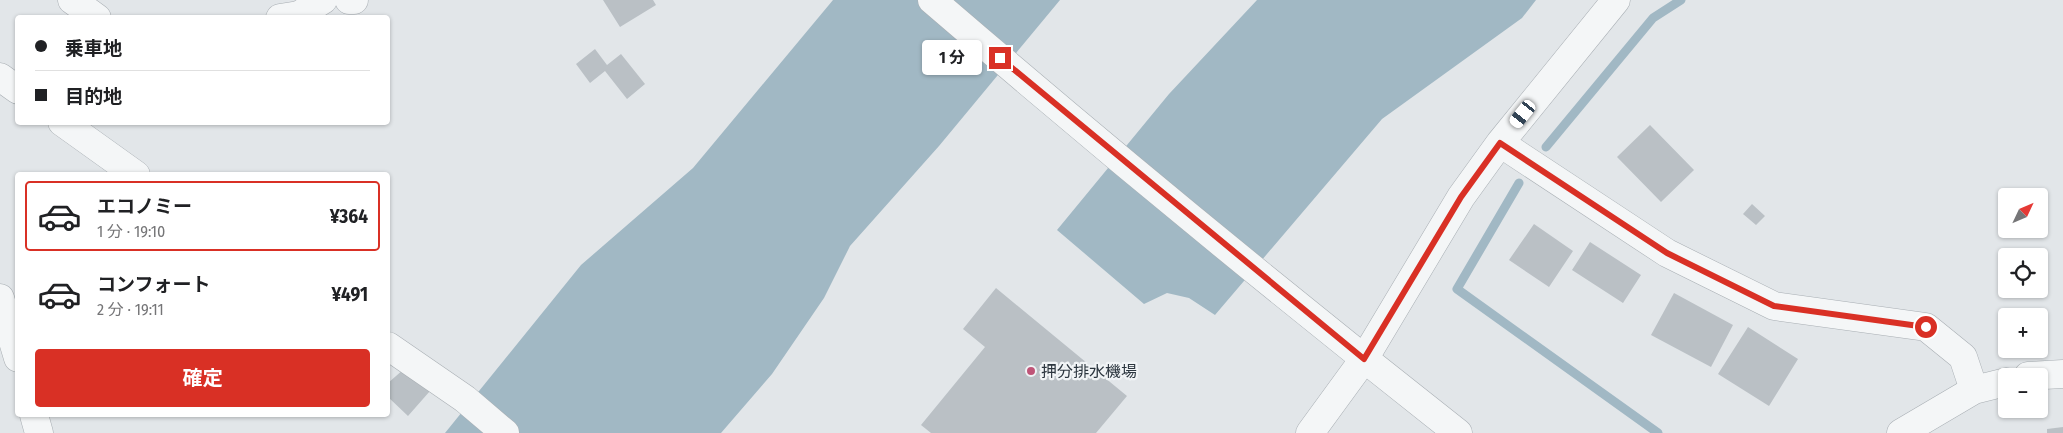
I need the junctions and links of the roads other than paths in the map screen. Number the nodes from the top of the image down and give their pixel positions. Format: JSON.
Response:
{"nodes":[{"id":1,"x":72,"y":0,"type":"edge"},
{"id":2,"x":323,"y":0,"type":"edge"},
{"id":3,"x":349,"y":0,"type":"edge"},
{"id":4,"x":354,"y":0,"type":"edge"},
{"id":5,"x":932,"y":0,"type":"edge"},
{"id":6,"x":1616,"y":0,"type":"edge"},
{"id":7,"x":93,"y":15,"type":"edge"},
{"id":8,"x":299,"y":15,"type":"edge"},
{"id":9,"x":0,"y":77,"type":"edge"},
{"id":10,"x":15,"y":88,"type":"edge"},
{"id":11,"x":66,"y":125,"type":"edge"},
{"id":12,"x":1500,"y":143,"type":"junction"},
{"id":13,"x":132,"y":172,"type":"edge"},
{"id":14,"x":0,"y":298,"type":"edge"},
{"id":15,"x":390,"y":347,"type":"edge"},
{"id":16,"x":15,"y":348,"type":"edge"},
{"id":17,"x":1355,"y":352,"type":"junction"},
{"id":18,"x":2063,"y":374,"type":"edge"},
{"id":19,"x":2048,"y":375,"type":"edge"},
{"id":20,"x":1998,"y":384,"type":"edge"},
{"id":21,"x":1974,"y":390,"type":"junction"},
{"id":22,"x":35,"y":417,"type":"edge"},
{"id":23,"x":39,"y":433,"type":"edge"},
{"id":24,"x":505,"y":433,"type":"edge"},
{"id":25,"x":1310,"y":433,"type":"edge"},
{"id":26,"x":1458,"y":433,"type":"edge"},
{"id":27,"x":1901,"y":433,"type":"edge"}],
"edges":[{"from":1,"to":7,"type":"street"},
{"from":2,"to":8,"type":"street"},
{"from":3,"to":4,"type":"street"},
{"from":5,"to":17,"type":"street"},
{"from":6,"to":12,"type":"street"},
{"from":9,"to":10,"type":"street"},
{"from":11,"to":13,"type":"street"},
{"from":12,"to":17,"type":"street"},
{"from":12,"to":21,"type":"street"},
{"from":14,"to":16,"type":"street"},
{"from":15,"to":24,"type":"street"},
{"from":17,"to":25,"type":"street"},
{"from":17,"to":26,"type":"street"},
{"from":18,"to":19,"type":"street"},
{"from":20,"to":21,"type":"street"},
{"from":21,"to":27,"type":"street"},
{"from":22,"to":23,"type":"street"}]}
